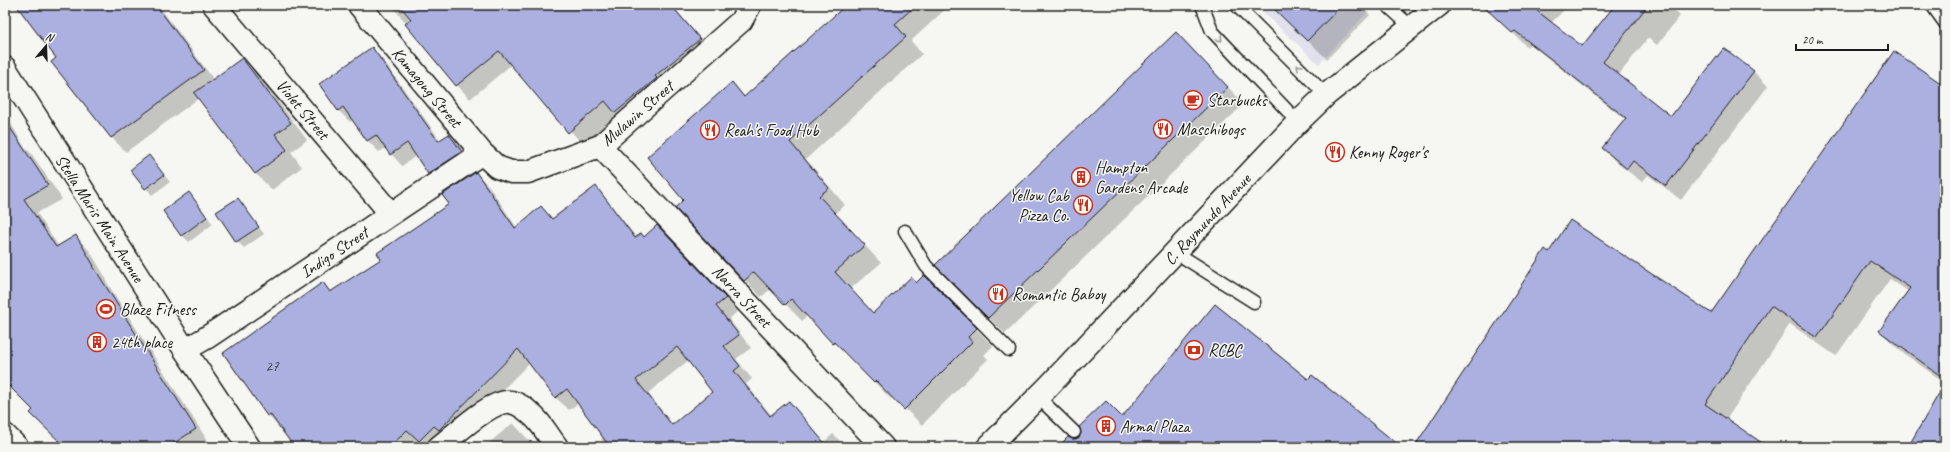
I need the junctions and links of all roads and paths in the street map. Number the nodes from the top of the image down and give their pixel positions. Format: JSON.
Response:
{"nodes":[{"id":1,"x":214,"y":5,"type":"edge"},
{"id":2,"x":359,"y":5,"type":"edge"},
{"id":3,"x":750,"y":5,"type":"edge"},
{"id":4,"x":1202,"y":5,"type":"edge"},
{"id":5,"x":1236,"y":5,"type":"edge"},
{"id":6,"x":1387,"y":5,"type":"edge"},
{"id":7,"x":1439,"y":5,"type":"edge"},
{"id":8,"x":1932,"y":5,"type":"edge"},
{"id":9,"x":1945,"y":23,"type":"edge"},
{"id":10,"x":1411,"y":28,"type":"junction"},
{"id":11,"x":5,"y":68,"type":"edge"},
{"id":12,"x":1326,"y":95,"type":"junction"},
{"id":13,"x":1298,"y":122,"type":"junction"},
{"id":14,"x":600,"y":146,"type":"junction"},
{"id":15,"x":490,"y":160,"type":"junction"},
{"id":16,"x":390,"y":214,"type":"junction"},
{"id":17,"x":905,"y":231,"type":"dead end"},
{"id":18,"x":1175,"y":252,"type":"junction"},
{"id":19,"x":1254,"y":302,"type":"dead end"},
{"id":20,"x":185,"y":350,"type":"junction"},
{"id":21,"x":1010,"y":350,"type":"dead end"},
{"id":22,"x":1038,"y":397,"type":"junction"},
{"id":23,"x":1074,"y":432,"type":"dead end"},
{"id":24,"x":5,"y":435,"type":"edge"},
{"id":25,"x":244,"y":445,"type":"edge"},
{"id":26,"x":17,"y":447,"type":"edge"},
{"id":27,"x":439,"y":447,"type":"edge"},
{"id":28,"x":557,"y":447,"type":"edge"},
{"id":29,"x":883,"y":447,"type":"edge"},
{"id":30,"x":988,"y":447,"type":"edge"}],
"edges":[{"from":1,"to":16,"type":"street","name":"Violet Street"},
{"from":2,"to":15,"type":"street","name":"Kamagong Street"},
{"from":3,"to":14,"type":"street","name":"Mulawin Street"},
{"from":4,"to":13,"type":"lane","one_way":true},
{"from":12,"to":5,"type":"lane","one_way":true},
{"from":6,"to":10,"type":"lane"},
{"from":7,"to":10,"type":"street","name":"C. Raymundo Avenue"},
{"from":8,"to":9,"type":"lane"},
{"from":10,"to":12,"type":"street","name":"C. Raymundo Avenue"},
{"from":11,"to":20,"type":"street","name":"Stella Maris Main Avenue"},
{"from":12,"to":13,"type":"street","name":"C. Raymundo Avenue"},
{"from":13,"to":18,"type":"street","name":"C. Raymundo Avenue"},
{"from":14,"to":15,"type":"street","name":"Mulawin Street"},
{"from":14,"to":29,"type":"street","name":"Narra Street"},
{"from":15,"to":16,"type":"street","name":"Indigo Street"},
{"from":16,"to":20,"type":"street","name":"Indigo Street"},
{"from":17,"to":21,"type":"lane"},
{"from":18,"to":19,"type":"lane"},
{"from":18,"to":22,"type":"street","name":"C. Raymundo Avenue"},
{"from":20,"to":25,"type":"street","name":"Stella Maris Main Avenue"},
{"from":22,"to":23,"type":"lane"},
{"from":22,"to":30,"type":"street","name":"C. Raymundo Avenue"},
{"from":24,"to":26,"type":"street"},
{"from":27,"to":28,"type":"street"}]}
